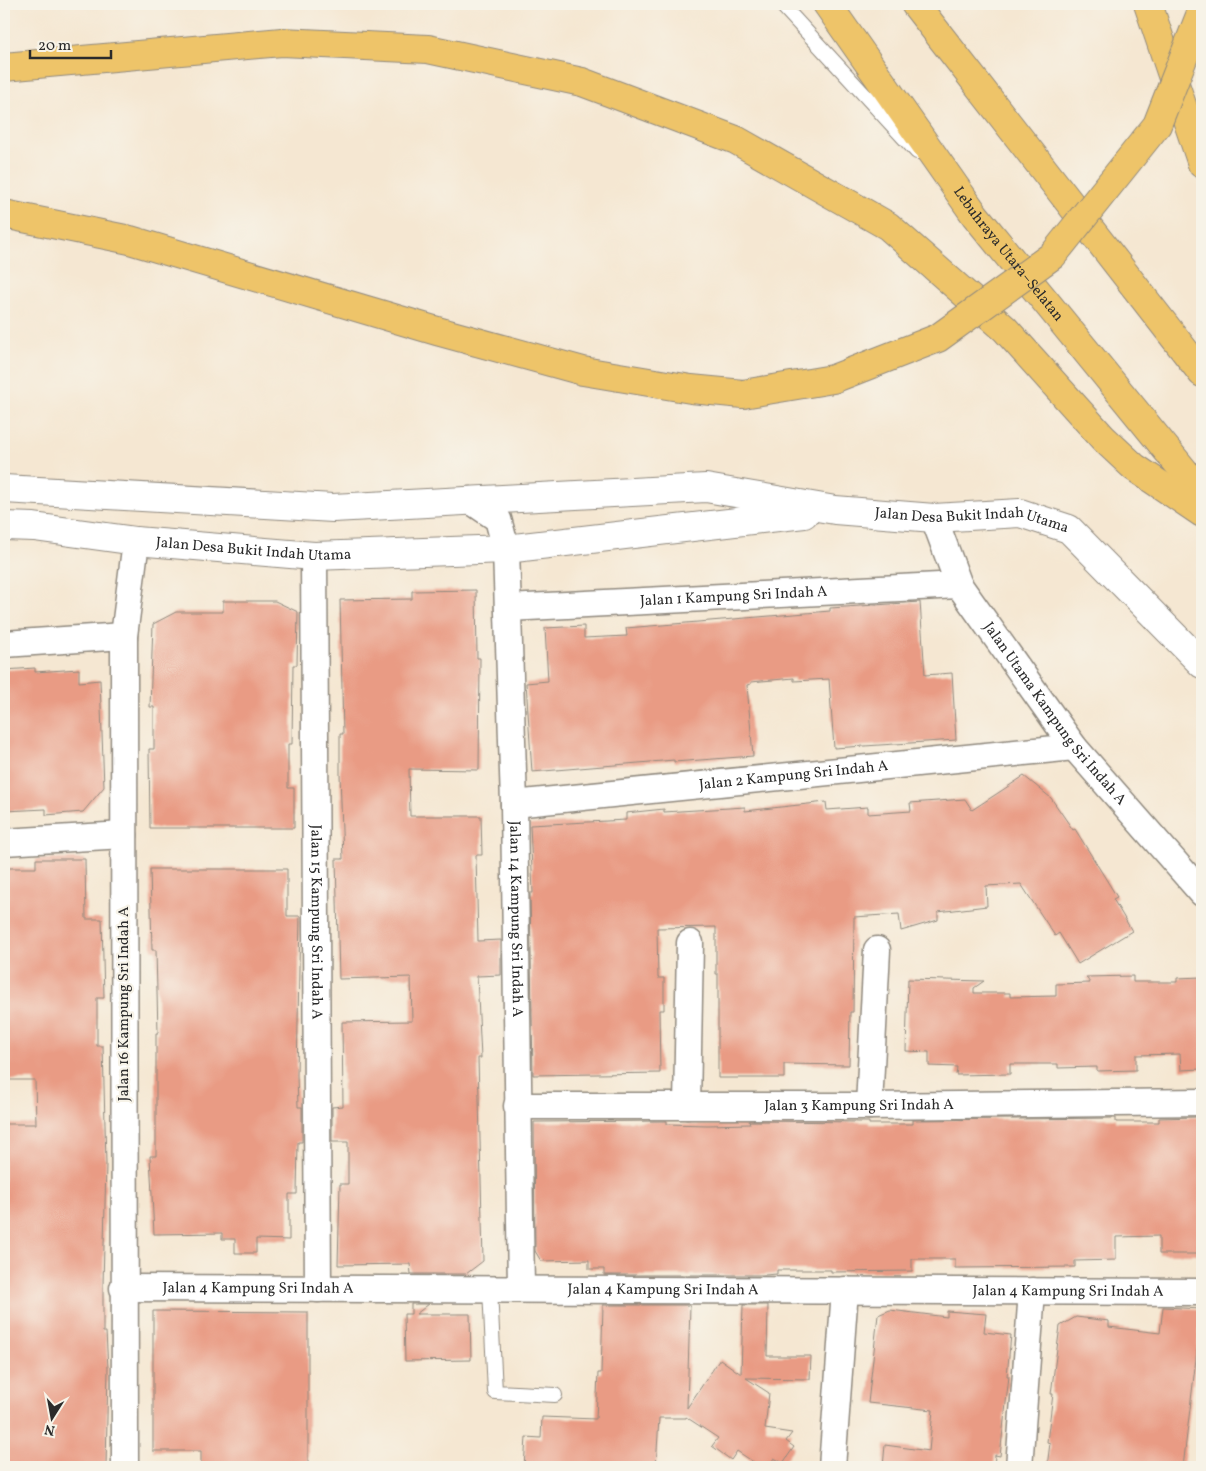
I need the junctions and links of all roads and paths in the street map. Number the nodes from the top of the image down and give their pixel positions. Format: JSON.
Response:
{"nodes":[{"id":1,"x":781,"y":4,"type":"edge"},
{"id":2,"x":826,"y":4,"type":"edge"},
{"id":3,"x":915,"y":4,"type":"edge"},
{"id":4,"x":1148,"y":4,"type":"edge"},
{"id":5,"x":1202,"y":4,"type":"edge"},
{"id":6,"x":4,"y":67,"type":"edge"},
{"id":7,"x":1202,"y":164,"type":"edge"},
{"id":8,"x":4,"y":214,"type":"edge"},
{"id":9,"x":975,"y":215,"type":"junction"},
{"id":10,"x":1202,"y":373,"type":"edge"},
{"id":11,"x":4,"y":489,"type":"edge"},
{"id":12,"x":1202,"y":493,"type":"edge"},
{"id":13,"x":470,"y":500,"type":"junction"},
{"id":14,"x":835,"y":510,"type":"junction"},
{"id":15,"x":1202,"y":513,"type":"edge"},
{"id":16,"x":934,"y":518,"type":"junction"},
{"id":17,"x":4,"y":526,"type":"edge"},
{"id":18,"x":136,"y":541,"type":"junction"},
{"id":19,"x":506,"y":549,"type":"junction"},
{"id":20,"x":314,"y":556,"type":"junction"},
{"id":21,"x":960,"y":585,"type":"junction"},
{"id":22,"x":508,"y":608,"type":"junction"},
{"id":23,"x":124,"y":636,"type":"junction"},
{"id":24,"x":4,"y":644,"type":"edge"},
{"id":25,"x":1202,"y":664,"type":"edge"},
{"id":26,"x":1074,"y":747,"type":"junction"},
{"id":27,"x":514,"y":804,"type":"junction"},
{"id":28,"x":124,"y":835,"type":"junction"},
{"id":29,"x":4,"y":842,"type":"edge"},
{"id":30,"x":1202,"y":894,"type":"edge"},
{"id":31,"x":690,"y":943,"type":"dead end"},
{"id":32,"x":877,"y":950,"type":"dead end"},
{"id":33,"x":1202,"y":1102,"type":"edge"},
{"id":34,"x":517,"y":1106,"type":"junction"},
{"id":35,"x":687,"y":1106,"type":"junction"},
{"id":36,"x":869,"y":1106,"type":"junction"},
{"id":37,"x":123,"y":1288,"type":"junction"},
{"id":38,"x":318,"y":1289,"type":"junction"},
{"id":39,"x":490,"y":1289,"type":"junction"},
{"id":40,"x":521,"y":1289,"type":"junction"},
{"id":41,"x":845,"y":1290,"type":"junction"},
{"id":42,"x":1032,"y":1291,"type":"junction"},
{"id":43,"x":1202,"y":1292,"type":"edge"},
{"id":44,"x":556,"y":1395,"type":"dead end"},
{"id":45,"x":124,"y":1467,"type":"edge"},
{"id":46,"x":832,"y":1467,"type":"edge"},
{"id":47,"x":1019,"y":1467,"type":"edge"}],
"edges":[{"from":1,"to":9,"type":"lane"},
{"from":2,"to":9,"type":"highway","name":"Lebuhraya Utara–Selatan"},
{"from":3,"to":10,"type":"highway"},
{"from":4,"to":7,"type":"highway"},
{"from":5,"to":8,"type":"highway","bridge":true},
{"from":6,"to":15,"type":"highway"},
{"from":9,"to":12,"type":"highway","name":"Lebuhraya Utara–Selatan"},
{"from":11,"to":13,"type":"street","name":"Jalan Desa Bukit Indah Utama"},
{"from":13,"to":14,"type":"street","name":"Jalan Desa Bukit Indah Utama"},
{"from":13,"to":19,"type":"street"},
{"from":14,"to":16,"type":"street","name":"Jalan Desa Bukit Indah Utama"},
{"from":14,"to":19,"type":"street","name":"Jalan Desa Bukit Indah Utama"},
{"from":16,"to":21,"type":"street","name":"Jalan Utama Kampung Sri Indah A"},
{"from":16,"to":25,"type":"street","name":"Jalan Desa Bukit Indah Utama"},
{"from":17,"to":18,"type":"street","name":"Jalan Desa Bukit Indah Utama"},
{"from":18,"to":20,"type":"street","name":"Jalan Desa Bukit Indah Utama"},
{"from":18,"to":23,"type":"street","name":"Jalan 16 Kampung Sri Indah A"},
{"from":19,"to":20,"type":"street","name":"Jalan Desa Bukit Indah Utama"},
{"from":19,"to":22,"type":"street","name":"Jalan 14 Kampung Sri Indah A"},
{"from":20,"to":38,"type":"street","name":"Jalan 15 Kampung Sri Indah A"},
{"from":21,"to":22,"type":"street","name":"Jalan 1 Kampung Sri Indah A"},
{"from":21,"to":26,"type":"street","name":"Jalan Utama Kampung Sri Indah A"},
{"from":22,"to":27,"type":"street","name":"Jalan 14 Kampung Sri Indah A"},
{"from":23,"to":24,"type":"street"},
{"from":23,"to":28,"type":"street","name":"Jalan 16 Kampung Sri Indah A"},
{"from":26,"to":27,"type":"street","name":"Jalan 2 Kampung Sri Indah A"},
{"from":26,"to":30,"type":"street","name":"Jalan Utama Kampung Sri Indah A"},
{"from":27,"to":34,"type":"street","name":"Jalan 14 Kampung Sri Indah A"},
{"from":28,"to":29,"type":"street"},
{"from":28,"to":37,"type":"street","name":"Jalan 16 Kampung Sri Indah A"},
{"from":31,"to":35,"type":"street"},
{"from":32,"to":36,"type":"street"},
{"from":33,"to":36,"type":"street","name":"Jalan 3 Kampung Sri Indah A"},
{"from":34,"to":35,"type":"street","name":"Jalan 3 Kampung Sri Indah A"},
{"from":34,"to":40,"type":"street","name":"Jalan 14 Kampung Sri Indah A"},
{"from":35,"to":36,"type":"street","name":"Jalan 3 Kampung Sri Indah A"},
{"from":37,"to":38,"type":"street","name":"Jalan 4 Kampung Sri Indah A"},
{"from":37,"to":45,"type":"street","name":"Jalan 16 Kampung Sri Indah A"},
{"from":38,"to":39,"type":"street","name":"Jalan 4 Kampung Sri Indah A"},
{"from":39,"to":40,"type":"street","name":"Jalan 4 Kampung Sri Indah A"},
{"from":39,"to":44,"type":"lane"},
{"from":40,"to":41,"type":"street","name":"Jalan 4 Kampung Sri Indah A"},
{"from":41,"to":42,"type":"street","name":"Jalan 4 Kampung Sri Indah A"},
{"from":41,"to":46,"type":"street"},
{"from":42,"to":43,"type":"street","name":"Jalan 4 Kampung Sri Indah A"},
{"from":42,"to":47,"type":"street"}]}
